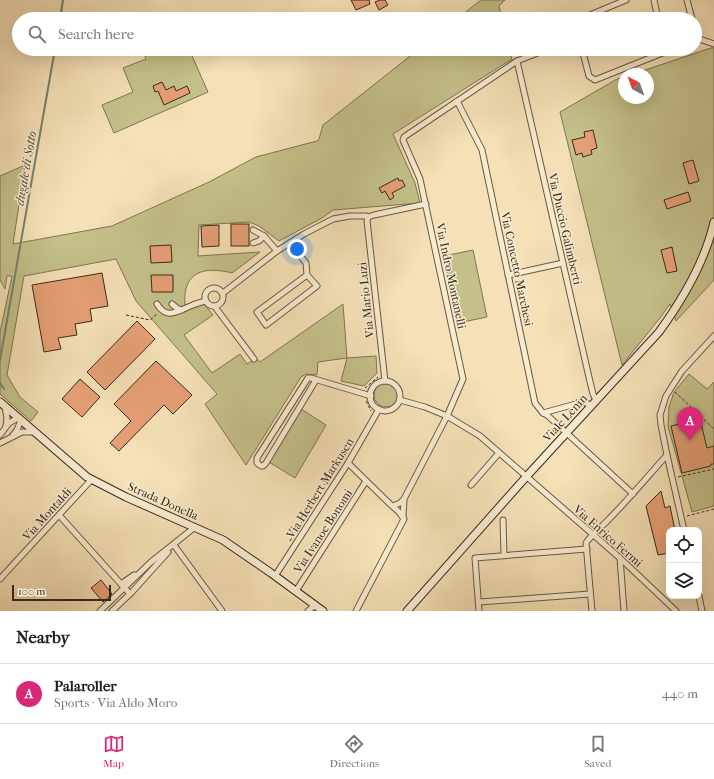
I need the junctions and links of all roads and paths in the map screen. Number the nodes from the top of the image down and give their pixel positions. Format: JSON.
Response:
{"nodes":[{"id":1,"x":626,"y":0,"type":"edge"},
{"id":2,"x":654,"y":0,"type":"edge"},
{"id":3,"x":688,"y":0,"type":"edge"},
{"id":4,"x":597,"y":12,"type":"edge"},
{"id":5,"x":657,"y":12,"type":"edge"},
{"id":6,"x":691,"y":12,"type":"edge"},
{"id":7,"x":702,"y":40,"type":"edge"},
{"id":8,"x":714,"y":44,"type":"edge"},
{"id":9,"x":530,"y":56,"type":"edge"},
{"id":10,"x":584,"y":56,"type":"edge"},
{"id":11,"x":655,"y":56,"type":"edge"},
{"id":12,"x":517,"y":61,"type":"junction"},
{"id":13,"x":457,"y":101,"type":"junction"},
{"id":14,"x":426,"y":204,"type":"junction"},
{"id":15,"x":368,"y":217,"type":"junction"},
{"id":16,"x":714,"y":222,"type":"edge"},
{"id":17,"x":253,"y":230,"type":"dead end"},
{"id":18,"x":264,"y":236,"type":"junction"},
{"id":19,"x":253,"y":243,"type":"dead end"},
{"id":20,"x":290,"y":243,"type":"junction"},
{"id":21,"x":277,"y":251,"type":"junction"},
{"id":22,"x":563,"y":263,"type":"junction"},
{"id":23,"x":307,"y":275,"type":"junction"},
{"id":24,"x":508,"y":275,"type":"junction"},
{"id":25,"x":223,"y":293,"type":"junction"},
{"id":26,"x":206,"y":301,"type":"junction"},
{"id":27,"x":157,"y":304,"type":"dead end"},
{"id":28,"x":172,"y":304,"type":"dead end"},
{"id":29,"x":215,"y":307,"type":"junction"},
{"id":30,"x":160,"y":310,"type":"junction"},
{"id":31,"x":182,"y":310,"type":"junction"},
{"id":32,"x":126,"y":315,"type":"dead end"},
{"id":33,"x":714,"y":336,"type":"edge"},
{"id":34,"x":254,"y":359,"type":"dead end"},
{"id":35,"x":379,"y":373,"type":"dead end"},
{"id":36,"x":316,"y":380,"type":"junction"},
{"id":37,"x":385,"y":381,"type":"junction"},
{"id":38,"x":366,"y":387,"type":"junction"},
{"id":39,"x":362,"y":388,"type":"dead end"},
{"id":40,"x":674,"y":392,"type":"dead end"},
{"id":41,"x":368,"y":395,"type":"junction"},
{"id":42,"x":400,"y":400,"type":"junction"},
{"id":43,"x":594,"y":403,"type":"junction"},
{"id":44,"x":2,"y":404,"type":"edge"},
{"id":45,"x":379,"y":409,"type":"junction"},
{"id":46,"x":543,"y":413,"type":"junction"},
{"id":47,"x":371,"y":414,"type":"dead end"},
{"id":48,"x":447,"y":416,"type":"junction"},
{"id":49,"x":20,"y":419,"type":"junction"},
{"id":50,"x":6,"y":426,"type":"junction"},
{"id":51,"x":714,"y":429,"type":"edge"},
{"id":52,"x":35,"y":432,"type":"junction"},
{"id":53,"x":567,"y":433,"type":"junction"},
{"id":54,"x":0,"y":436,"type":"edge"},
{"id":55,"x":13,"y":436,"type":"junction"},
{"id":56,"x":0,"y":443,"type":"edge"},
{"id":57,"x":499,"y":453,"type":"junction"},
{"id":58,"x":667,"y":455,"type":"junction"},
{"id":59,"x":348,"y":463,"type":"junction"},
{"id":60,"x":714,"y":468,"type":"edge"},
{"id":61,"x":334,"y":474,"type":"dead end"},
{"id":62,"x":526,"y":477,"type":"junction"},
{"id":63,"x":672,"y":478,"type":"junction"},
{"id":64,"x":92,"y":479,"type":"junction"},
{"id":65,"x":366,"y":481,"type":"junction"},
{"id":66,"x":471,"y":485,"type":"dead end"},
{"id":67,"x":633,"y":494,"type":"junction"},
{"id":68,"x":404,"y":500,"type":"junction"},
{"id":69,"x":393,"y":506,"type":"junction"},
{"id":70,"x":714,"y":509,"type":"edge"},
{"id":71,"x":59,"y":515,"type":"junction"},
{"id":72,"x":403,"y":516,"type":"junction"},
{"id":73,"x":681,"y":518,"type":"junction"},
{"id":74,"x":503,"y":520,"type":"dead end"},
{"id":75,"x":195,"y":527,"type":"junction"},
{"id":76,"x":683,"y":527,"type":"edge"},
{"id":77,"x":592,"y":535,"type":"junction"},
{"id":78,"x":290,"y":544,"type":"dead end"},
{"id":79,"x":174,"y":545,"type":"junction"},
{"id":80,"x":586,"y":549,"type":"junction"},
{"id":81,"x":504,"y":555,"type":"junction"},
{"id":82,"x":620,"y":558,"type":"junction"},
{"id":83,"x":275,"y":576,"type":"junction"},
{"id":84,"x":0,"y":579,"type":"edge"},
{"id":85,"x":123,"y":586,"type":"junction"},
{"id":86,"x":296,"y":591,"type":"junction"},
{"id":87,"x":130,"y":594,"type":"junction"},
{"id":88,"x":590,"y":594,"type":"junction"},
{"id":89,"x":700,"y":599,"type":"edge"},
{"id":90,"x":479,"y":602,"type":"junction"},
{"id":91,"x":315,"y":605,"type":"junction"},
{"id":92,"x":100,"y":611,"type":"edge"},
{"id":93,"x":110,"y":611,"type":"edge"},
{"id":94,"x":222,"y":611,"type":"edge"},
{"id":95,"x":308,"y":611,"type":"edge"},
{"id":96,"x":323,"y":611,"type":"edge"},
{"id":97,"x":356,"y":611,"type":"edge"},
{"id":98,"x":407,"y":611,"type":"edge"},
{"id":99,"x":479,"y":611,"type":"edge"},
{"id":100,"x":592,"y":611,"type":"edge"},
{"id":101,"x":624,"y":611,"type":"edge"},
{"id":102,"x":676,"y":611,"type":"edge"},
{"id":103,"x":702,"y":611,"type":"edge"}],
"edges":[{"from":1,"to":4,"type":"street"},
{"from":2,"to":5,"type":"street"},
{"from":3,"to":6,"type":"street"},
{"from":7,"to":8,"type":"street"},
{"from":9,"to":12,"type":"street"},
{"from":10,"to":11,"type":"street"},
{"from":12,"to":13,"type":"street"},
{"from":12,"to":22,"type":"street","name":"Via Duccio Galimberti"},
{"from":13,"to":14,"type":"street","name":"Via Indro Montanelli"},
{"from":13,"to":24,"type":"street","name":"Via Concetto Marchesi"},
{"from":14,"to":15,"type":"street"},
{"from":14,"to":48,"type":"street","name":"Via Indro Montanelli"},
{"from":15,"to":20,"type":"street"},
{"from":15,"to":37,"type":"street","name":"Via Mario Luzi"},
{"from":16,"to":43,"type":"main road","name":"Viale Lenin"},
{"from":17,"to":18,"type":"street"},
{"from":18,"to":19,"type":"street"},
{"from":18,"to":21,"type":"street"},
{"from":20,"to":21,"type":"street"},
{"from":20,"to":23,"type":"street"},
{"from":21,"to":25,"type":"street"},
{"from":22,"to":24,"type":"street"},
{"from":22,"to":43,"type":"street","name":"Via Duccio Galimberti"},
{"from":23,"to":23,"type":"street"},
{"from":24,"to":46,"type":"street","name":"Via Concetto Marchesi"},
{"from":25,"to":26,"type":"street"},
{"from":25,"to":29,"type":"street"},
{"from":26,"to":29,"type":"street"},
{"from":26,"to":31,"type":"street"},
{"from":27,"to":30,"type":"street"},
{"from":28,"to":31,"type":"street"},
{"from":29,"to":34,"type":"street"},
{"from":30,"to":31,"type":"street"},
{"from":30,"to":32,"type":"path"},
{"from":33,"to":58,"type":"street"},
{"from":35,"to":38,"type":"path"},
{"from":36,"to":36,"type":"street"},
{"from":36,"to":41,"type":"street"},
{"from":37,"to":41,"type":"street"},
{"from":37,"to":42,"type":"street"},
{"from":38,"to":39,"type":"path"},
{"from":38,"to":41,"type":"path"},
{"from":40,"to":51,"type":"path"},
{"from":41,"to":45,"type":"street"},
{"from":41,"to":47,"type":"path"},
{"from":42,"to":45,"type":"street"},
{"from":42,"to":48,"type":"street","name":"Via Enrico Fermi"},
{"from":43,"to":46,"type":"street"},
{"from":43,"to":53,"type":"main road","name":"Viale Lenin"},
{"from":44,"to":49,"type":"main road","name":"Strada Donella"},
{"from":44,"to":50,"type":"street"},
{"from":45,"to":59,"type":"street","name":"Via Herbert Markusen"},
{"from":46,"to":53,"type":"street","name":"Via Concetto Marchesi"},
{"from":48,"to":57,"type":"street","name":"Via Enrico Fermi"},
{"from":48,"to":68,"type":"street","name":"Via Indro Montanelli"},
{"from":49,"to":50,"type":"street"},
{"from":49,"to":52,"type":"main road","name":"Strada Donella"},
{"from":49,"to":55,"type":"street"},
{"from":50,"to":54,"type":"street"},
{"from":52,"to":55,"type":"street"},
{"from":52,"to":64,"type":"main road","name":"Strada Donella"},
{"from":53,"to":62,"type":"main road","name":"Viale Lenin"},
{"from":53,"to":67,"type":"street","name":"Via Concetto Marchesi"},
{"from":55,"to":56,"type":"street"},
{"from":57,"to":62,"type":"street","name":"Via Enrico Fermi"},
{"from":57,"to":66,"type":"street"},
{"from":58,"to":63,"type":"street"},
{"from":58,"to":67,"type":"street"},
{"from":59,"to":65,"type":"street"},
{"from":59,"to":83,"type":"street","name":"Via Herbert Markusen"},
{"from":60,"to":63,"type":"path"},
{"from":61,"to":78,"type":"path"},
{"from":62,"to":77,"type":"street","name":"Via Enrico Fermi"},
{"from":62,"to":98,"type":"main road","name":"Viale Lenin"},
{"from":63,"to":73,"type":"street"},
{"from":64,"to":71,"type":"street","name":"Via Montaldi"},
{"from":64,"to":75,"type":"main road","name":"Strada Donella"},
{"from":65,"to":69,"type":"street"},
{"from":65,"to":86,"type":"street","name":"Via Ivanoe Bonomi"},
{"from":67,"to":77,"type":"street"},
{"from":68,"to":69,"type":"street"},
{"from":68,"to":72,"type":"street"},
{"from":69,"to":72,"type":"street"},
{"from":70,"to":73,"type":"path"},
{"from":71,"to":84,"type":"street","name":"Via Montaldi"},
{"from":71,"to":85,"type":"street"},
{"from":72,"to":97,"type":"street"},
{"from":73,"to":76,"type":"street"},
{"from":74,"to":81,"type":"street"},
{"from":75,"to":79,"type":"street"},
{"from":75,"to":83,"type":"main road","name":"Strada Donella"},
{"from":77,"to":80,"type":"street"},
{"from":77,"to":82,"type":"street","name":"Via Enrico Fermi"},
{"from":79,"to":85,"type":"street"},
{"from":79,"to":87,"type":"street"},
{"from":79,"to":94,"type":"street"},
{"from":80,"to":81,"type":"street"},
{"from":80,"to":88,"type":"street"},
{"from":81,"to":90,"type":"street"},
{"from":82,"to":101,"type":"street"},
{"from":82,"to":102,"type":"street","name":"Via Enrico Fermi"},
{"from":83,"to":86,"type":"main road","name":"Strada Donella"},
{"from":85,"to":87,"type":"street"},
{"from":85,"to":92,"type":"street"},
{"from":85,"to":93,"type":"street"},
{"from":86,"to":91,"type":"main road","name":"Strada Donella"},
{"from":87,"to":93,"type":"street"},
{"from":88,"to":90,"type":"street"},
{"from":88,"to":100,"type":"street"},
{"from":89,"to":103,"type":"street"},
{"from":90,"to":99,"type":"street"},
{"from":91,"to":95,"type":"street"},
{"from":91,"to":96,"type":"main road","name":"Strada Donella"},
{"from":92,"to":93,"type":"street"}]}
